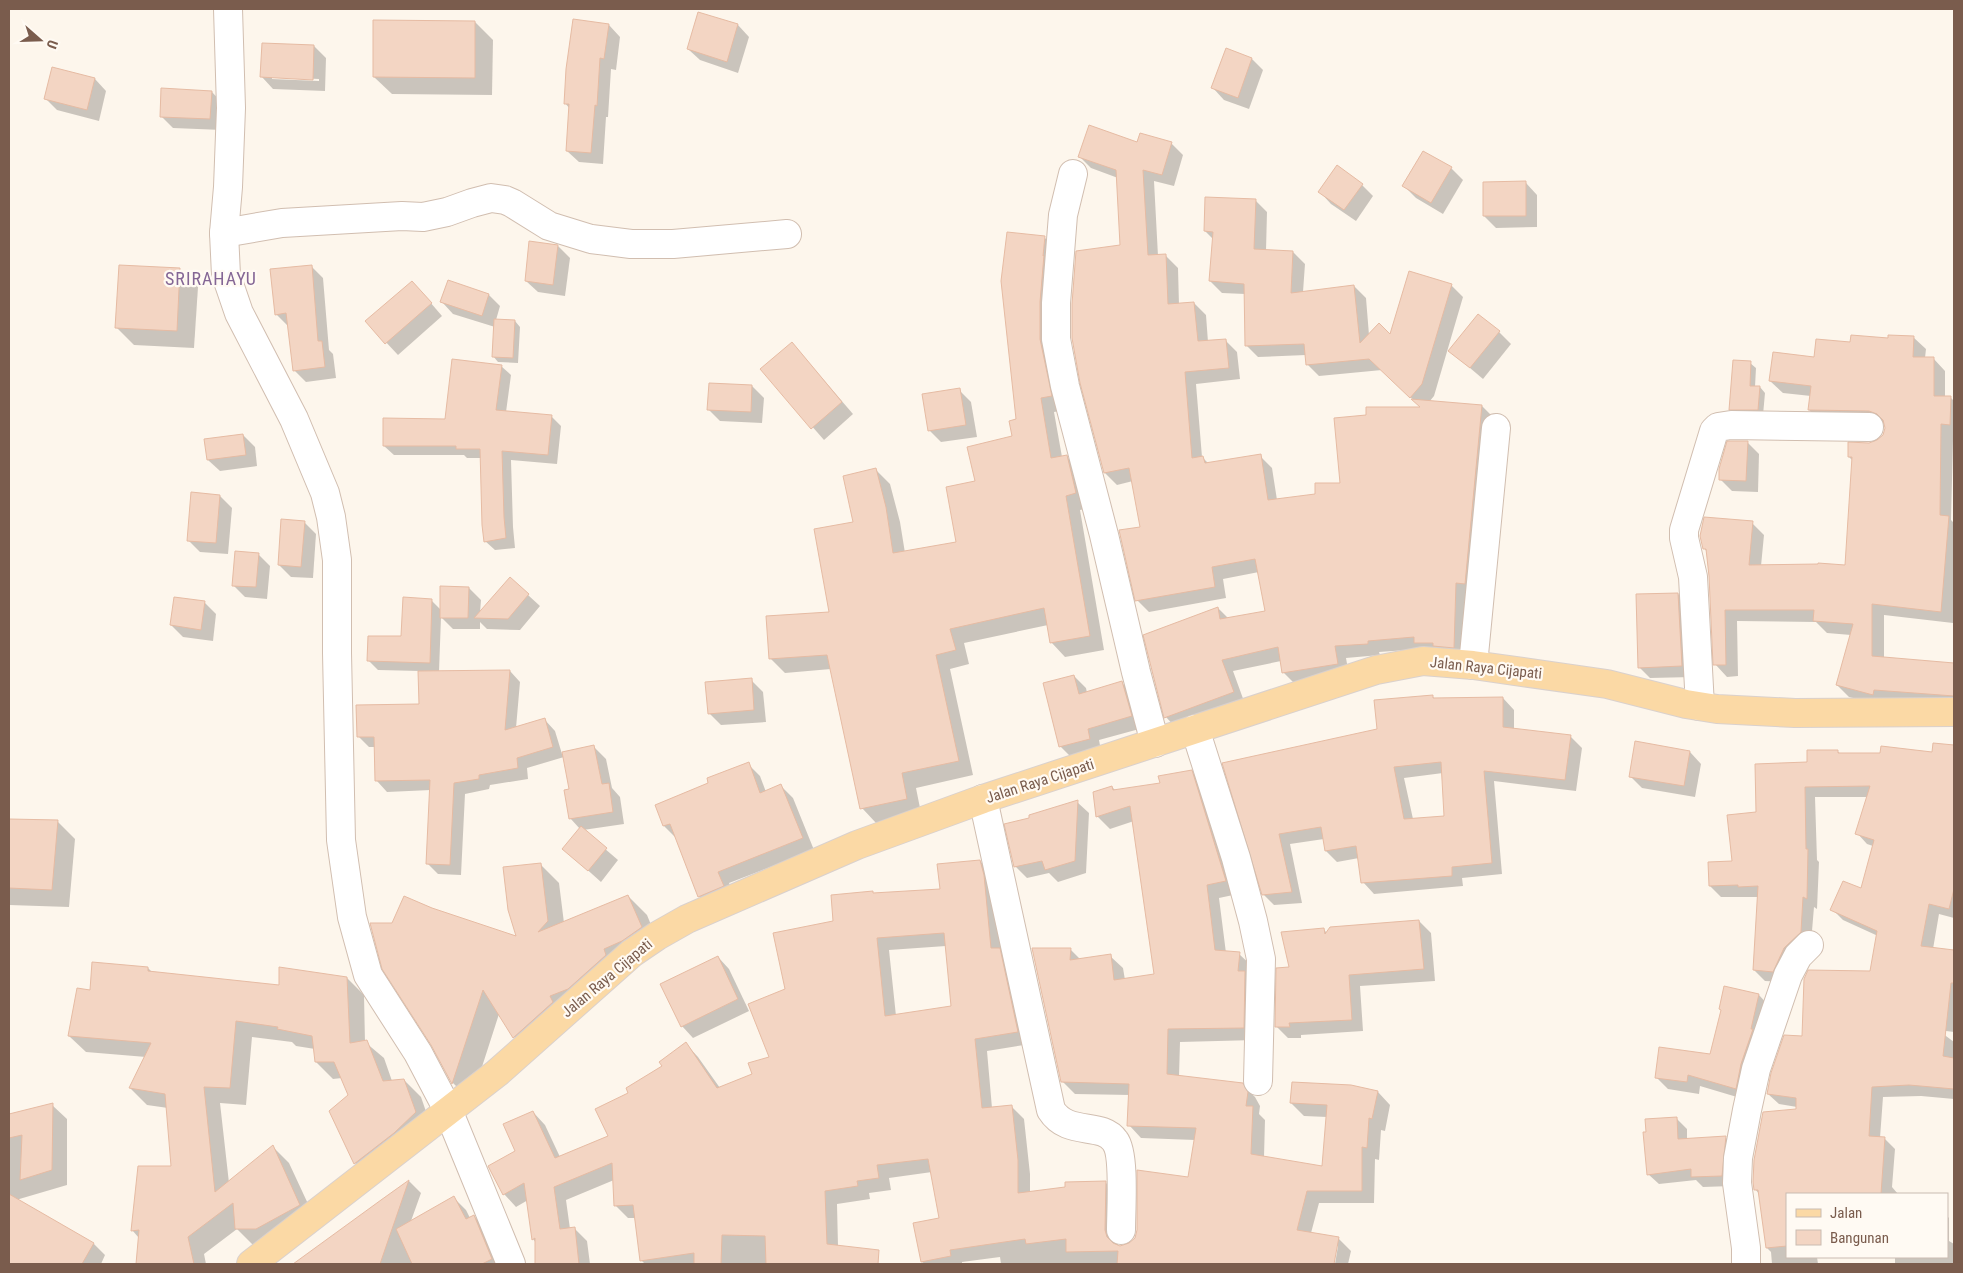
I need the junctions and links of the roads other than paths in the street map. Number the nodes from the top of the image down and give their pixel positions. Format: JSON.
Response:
{"nodes":[{"id":1,"x":228,"y":9,"type":"edge"},
{"id":2,"x":1073,"y":174,"type":"dead end"},
{"id":3,"x":224,"y":234,"type":"junction"},
{"id":4,"x":787,"y":234,"type":"dead end"},
{"id":5,"x":1869,"y":427,"type":"dead end"},
{"id":6,"x":1496,"y":428,"type":"dead end"},
{"id":7,"x":1473,"y":664,"type":"junction"},
{"id":8,"x":1700,"y":706,"type":"junction"},
{"id":9,"x":1954,"y":712,"type":"edge"},
{"id":10,"x":1195,"y":729,"type":"junction"},
{"id":11,"x":1155,"y":743,"type":"junction"},
{"id":12,"x":983,"y":799,"type":"junction"},
{"id":13,"x":1809,"y":944,"type":"dead end"},
{"id":14,"x":1258,"y":1081,"type":"dead end"},
{"id":15,"x":448,"y":1110,"type":"junction"},
{"id":16,"x":1121,"y":1230,"type":"dead end"},
{"id":17,"x":250,"y":1264,"type":"edge"},
{"id":18,"x":511,"y":1264,"type":"edge"},
{"id":19,"x":1746,"y":1264,"type":"edge"}],
"edges":[{"from":1,"to":3,"type":"street"},
{"from":2,"to":11,"type":"street"},
{"from":3,"to":4,"type":"street"},
{"from":3,"to":15,"type":"street"},
{"from":5,"to":8,"type":"street"},
{"from":6,"to":7,"type":"street"},
{"from":7,"to":8,"type":"main road","name":"Jalan Raya Cijapati"},
{"from":7,"to":10,"type":"main road","name":"Jalan Raya Cijapati"},
{"from":8,"to":9,"type":"main road","name":"Jalan Raya Cijapati"},
{"from":10,"to":11,"type":"main road","name":"Jalan Raya Cijapati"},
{"from":10,"to":14,"type":"street"},
{"from":11,"to":12,"type":"main road","name":"Jalan Raya Cijapati"},
{"from":12,"to":15,"type":"main road","name":"Jalan Raya Cijapati"},
{"from":12,"to":16,"type":"street"},
{"from":13,"to":19,"type":"street"},
{"from":15,"to":17,"type":"main road","name":"Jalan Raya Cijapati"},
{"from":15,"to":18,"type":"street"}]}
